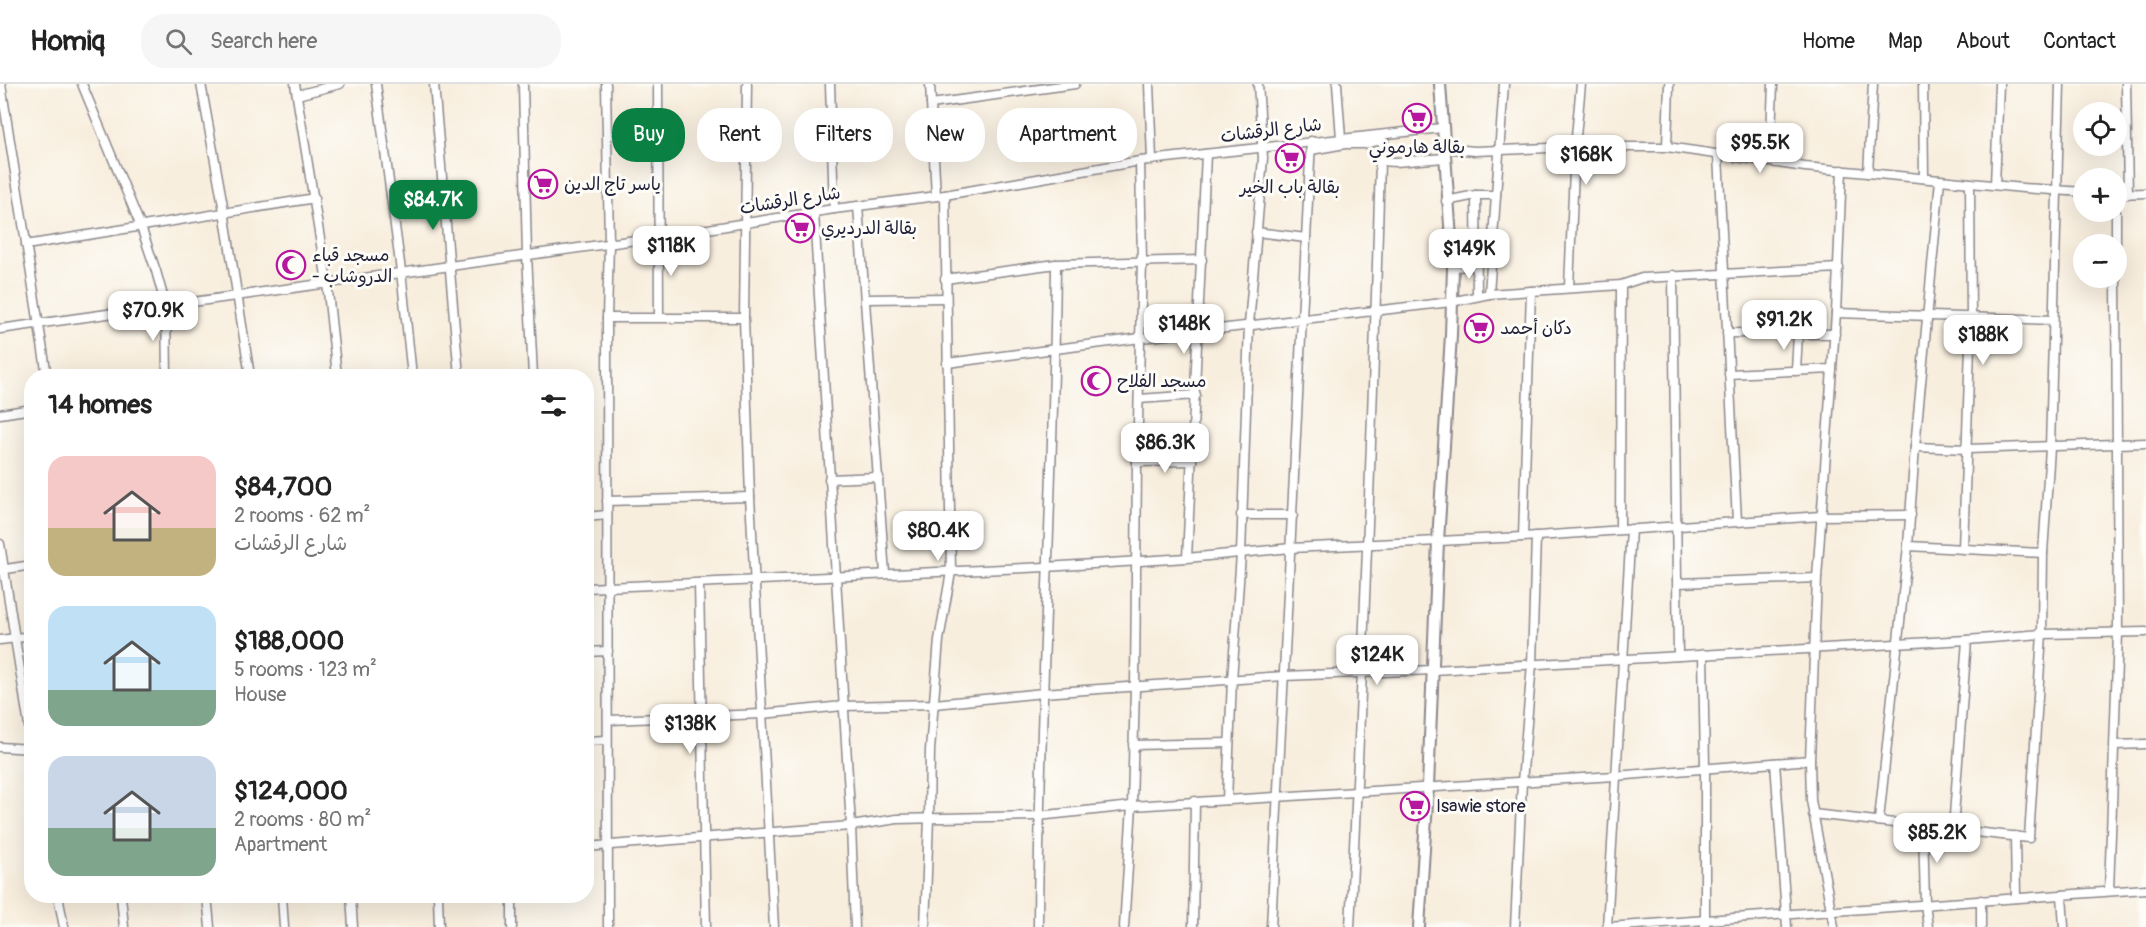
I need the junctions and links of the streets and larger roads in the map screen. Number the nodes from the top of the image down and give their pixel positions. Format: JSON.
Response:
{"nodes":[{"id":1,"x":1,"y":84,"type":"edge"},
{"id":2,"x":82,"y":84,"type":"edge"},
{"id":3,"x":201,"y":84,"type":"edge"},
{"id":4,"x":295,"y":84,"type":"edge"},
{"id":5,"x":340,"y":84,"type":"edge"},
{"id":6,"x":376,"y":84,"type":"edge"},
{"id":7,"x":434,"y":84,"type":"edge"},
{"id":8,"x":523,"y":84,"type":"edge"},
{"id":9,"x":606,"y":84,"type":"edge"},
{"id":10,"x":658,"y":84,"type":"edge"},
{"id":11,"x":747,"y":84,"type":"edge"},
{"id":12,"x":830,"y":84,"type":"edge"},
{"id":13,"x":930,"y":84,"type":"edge"},
{"id":14,"x":1071,"y":84,"type":"edge"},
{"id":15,"x":1075,"y":84,"type":"edge"},
{"id":16,"x":1149,"y":84,"type":"edge"},
{"id":17,"x":1258,"y":84,"type":"edge"},
{"id":18,"x":1337,"y":84,"type":"edge"},
{"id":19,"x":1440,"y":84,"type":"edge"},
{"id":20,"x":1504,"y":84,"type":"edge"},
{"id":21,"x":1581,"y":84,"type":"edge"},
{"id":22,"x":1669,"y":84,"type":"edge"},
{"id":23,"x":1773,"y":84,"type":"edge"},
{"id":24,"x":1873,"y":84,"type":"edge"},
{"id":25,"x":1923,"y":84,"type":"edge"},
{"id":26,"x":1999,"y":84,"type":"edge"},
{"id":27,"x":2060,"y":84,"type":"edge"},
{"id":28,"x":2126,"y":84,"type":"edge"},
{"id":29,"x":297,"y":95,"type":"junction"},
{"id":30,"x":931,"y":104,"type":"junction"},
{"id":31,"x":1442,"y":128,"type":"junction"},
{"id":32,"x":1341,"y":138,"type":"junction"},
{"id":33,"x":1444,"y":144,"type":"junction"},
{"id":34,"x":1311,"y":146,"type":"junction"},
{"id":35,"x":1575,"y":147,"type":"junction"},
{"id":36,"x":1667,"y":147,"type":"junction"},
{"id":37,"x":1263,"y":148,"type":"junction"},
{"id":38,"x":1500,"y":150,"type":"junction"},
{"id":39,"x":1206,"y":154,"type":"junction"},
{"id":40,"x":1718,"y":154,"type":"junction"},
{"id":41,"x":1444,"y":158,"type":"junction"},
{"id":42,"x":1152,"y":160,"type":"junction"},
{"id":43,"x":1140,"y":161,"type":"junction"},
{"id":44,"x":1380,"y":161,"type":"junction"},
{"id":45,"x":1770,"y":162,"type":"junction"},
{"id":46,"x":1842,"y":170,"type":"junction"},
{"id":47,"x":1868,"y":173,"type":"junction"},
{"id":48,"x":1924,"y":178,"type":"junction"},
{"id":49,"x":1940,"y":180,"type":"junction"},
{"id":50,"x":1970,"y":183,"type":"junction"},
{"id":51,"x":1995,"y":185,"type":"junction"},
{"id":52,"x":2059,"y":190,"type":"junction"},
{"id":53,"x":2073,"y":191,"type":"edge"},
{"id":54,"x":2146,"y":193,"type":"edge"},
{"id":55,"x":2128,"y":194,"type":"joint"},
{"id":56,"x":940,"y":195,"type":"junction"},
{"id":57,"x":1476,"y":195,"type":"junction"},
{"id":58,"x":1496,"y":195,"type":"junction"},
{"id":59,"x":315,"y":198,"type":"junction"},
{"id":60,"x":1446,"y":201,"type":"junction"},
{"id":61,"x":858,"y":206,"type":"junction"},
{"id":62,"x":834,"y":209,"type":"junction"},
{"id":63,"x":224,"y":211,"type":"junction"},
{"id":64,"x":814,"y":213,"type":"junction"},
{"id":65,"x":746,"y":223,"type":"junction"},
{"id":66,"x":141,"y":226,"type":"junction"},
{"id":67,"x":1256,"y":232,"type":"junction"},
{"id":68,"x":657,"y":237,"type":"junction"},
{"id":69,"x":1306,"y":238,"type":"junction"},
{"id":70,"x":609,"y":243,"type":"junction"},
{"id":71,"x":26,"y":245,"type":"junction"},
{"id":72,"x":527,"y":255,"type":"junction"},
{"id":73,"x":1202,"y":260,"type":"junction"},
{"id":74,"x":1142,"y":261,"type":"junction"},
{"id":75,"x":1056,"y":264,"type":"junction"},
{"id":76,"x":1475,"y":264,"type":"junction"},
{"id":77,"x":448,"y":265,"type":"junction"},
{"id":78,"x":1452,"y":267,"type":"junction"},
{"id":79,"x":1839,"y":268,"type":"junction"},
{"id":80,"x":401,"y":271,"type":"junction"},
{"id":81,"x":1723,"y":273,"type":"junction"},
{"id":82,"x":1673,"y":275,"type":"junction"},
{"id":83,"x":945,"y":279,"type":"junction"},
{"id":84,"x":327,"y":282,"type":"junction"},
{"id":85,"x":1621,"y":285,"type":"junction"},
{"id":86,"x":1569,"y":287,"type":"junction"},
{"id":87,"x":2116,"y":288,"type":"edge"},
{"id":88,"x":1531,"y":291,"type":"junction"},
{"id":89,"x":1489,"y":294,"type":"junction"},
{"id":90,"x":238,"y":296,"type":"junction"},
{"id":91,"x":1477,"y":296,"type":"junction"},
{"id":92,"x":946,"y":298,"type":"junction"},
{"id":93,"x":867,"y":299,"type":"junction"},
{"id":94,"x":1451,"y":302,"type":"junction"},
{"id":95,"x":166,"y":307,"type":"junction"},
{"id":96,"x":1376,"y":309,"type":"junction"},
{"id":97,"x":1836,"y":313,"type":"junction"},
{"id":98,"x":1928,"y":316,"type":"junction"},
{"id":99,"x":659,"y":317,"type":"junction"},
{"id":100,"x":606,"y":318,"type":"junction"},
{"id":101,"x":744,"y":318,"type":"junction"},
{"id":102,"x":1302,"y":318,"type":"junction"},
{"id":103,"x":1971,"y":318,"type":"junction"},
{"id":104,"x":2053,"y":320,"type":"junction"},
{"id":105,"x":39,"y":323,"type":"junction"},
{"id":106,"x":1249,"y":325,"type":"junction"},
{"id":107,"x":0,"y":329,"type":"edge"},
{"id":108,"x":1198,"y":331,"type":"junction"},
{"id":109,"x":1727,"y":333,"type":"junction"},
{"id":110,"x":1798,"y":333,"type":"junction"},
{"id":111,"x":1835,"y":334,"type":"junction"},
{"id":112,"x":1141,"y":338,"type":"junction"},
{"id":113,"x":1055,"y":350,"type":"junction"},
{"id":114,"x":947,"y":363,"type":"junction"},
{"id":115,"x":46,"y":369,"type":"edge"},
{"id":116,"x":167,"y":369,"type":"edge"},
{"id":117,"x":249,"y":369,"type":"edge"},
{"id":118,"x":336,"y":369,"type":"edge"},
{"id":119,"x":410,"y":369,"type":"edge"},
{"id":120,"x":458,"y":369,"type":"edge"},
{"id":121,"x":533,"y":369,"type":"edge"},
{"id":122,"x":1832,"y":369,"type":"junction"},
{"id":123,"x":1796,"y":371,"type":"junction"},
{"id":124,"x":1729,"y":374,"type":"junction"},
{"id":125,"x":1196,"y":395,"type":"junction"},
{"id":126,"x":1139,"y":399,"type":"junction"},
{"id":127,"x":24,"y":410,"type":"edge"},
{"id":128,"x":0,"y":414,"type":"edge"},
{"id":129,"x":2146,"y":443,"type":"edge"},
{"id":130,"x":2116,"y":444,"type":"junction"},
{"id":131,"x":1915,"y":447,"type":"junction"},
{"id":132,"x":2050,"y":448,"type":"junction"},
{"id":133,"x":1968,"y":449,"type":"junction"},
{"id":134,"x":1192,"y":461,"type":"junction"},
{"id":135,"x":1137,"y":462,"type":"junction"},
{"id":136,"x":879,"y":477,"type":"junction"},
{"id":137,"x":829,"y":479,"type":"junction"},
{"id":138,"x":750,"y":497,"type":"junction"},
{"id":139,"x":607,"y":501,"type":"junction"},
{"id":140,"x":1241,"y":514,"type":"junction"},
{"id":141,"x":607,"y":515,"type":"junction"},
{"id":142,"x":1293,"y":515,"type":"junction"},
{"id":143,"x":1911,"y":515,"type":"junction"},
{"id":144,"x":594,"y":516,"type":"edge"},
{"id":145,"x":1821,"y":516,"type":"junction"},
{"id":146,"x":1737,"y":521,"type":"junction"},
{"id":147,"x":1676,"y":525,"type":"junction"},
{"id":148,"x":1631,"y":529,"type":"junction"},
{"id":149,"x":1620,"y":530,"type":"junction"},
{"id":150,"x":1536,"y":536,"type":"junction"},
{"id":151,"x":1523,"y":537,"type":"junction"},
{"id":152,"x":1438,"y":542,"type":"junction"},
{"id":153,"x":0,"y":544,"type":"edge"},
{"id":154,"x":1367,"y":545,"type":"junction"},
{"id":155,"x":1908,"y":546,"type":"junction"},
{"id":156,"x":1291,"y":548,"type":"junction"},
{"id":157,"x":1963,"y":549,"type":"junction"},
{"id":158,"x":2043,"y":553,"type":"junction"},
{"id":159,"x":1241,"y":554,"type":"junction"},
{"id":160,"x":1187,"y":558,"type":"junction"},
{"id":161,"x":1136,"y":561,"type":"junction"},
{"id":162,"x":24,"y":566,"type":"edge"},
{"id":163,"x":1046,"y":567,"type":"junction"},
{"id":164,"x":2,"y":570,"type":"edge"},
{"id":165,"x":951,"y":572,"type":"junction"},
{"id":166,"x":885,"y":574,"type":"junction"},
{"id":167,"x":835,"y":575,"type":"junction"},
{"id":168,"x":1817,"y":578,"type":"junction"},
{"id":169,"x":755,"y":580,"type":"junction"},
{"id":170,"x":699,"y":583,"type":"junction"},
{"id":171,"x":1678,"y":583,"type":"junction"},
{"id":172,"x":594,"y":588,"type":"edge"},
{"id":173,"x":606,"y":588,"type":"junction"},
{"id":174,"x":2146,"y":632,"type":"edge"},
{"id":175,"x":2118,"y":633,"type":"junction"},
{"id":176,"x":2042,"y":634,"type":"junction"},
{"id":177,"x":24,"y":637,"type":"edge"},
{"id":178,"x":15,"y":638,"type":"junction"},
{"id":179,"x":0,"y":640,"type":"edge"},
{"id":180,"x":1967,"y":640,"type":"junction"},
{"id":181,"x":1898,"y":643,"type":"junction"},
{"id":182,"x":1813,"y":648,"type":"junction"},
{"id":183,"x":608,"y":651,"type":"junction"},
{"id":184,"x":594,"y":652,"type":"edge"},
{"id":185,"x":1703,"y":654,"type":"junction"},
{"id":186,"x":1678,"y":656,"type":"junction"},
{"id":187,"x":1623,"y":659,"type":"junction"},
{"id":188,"x":1532,"y":664,"type":"junction"},
{"id":189,"x":1433,"y":670,"type":"junction"},
{"id":190,"x":1363,"y":673,"type":"junction"},
{"id":191,"x":1284,"y":676,"type":"junction"},
{"id":192,"x":1232,"y":680,"type":"junction"},
{"id":193,"x":1134,"y":687,"type":"junction"},
{"id":194,"x":1043,"y":693,"type":"junction"},
{"id":195,"x":24,"y":696,"type":"edge"},
{"id":196,"x":935,"y":704,"type":"junction"},
{"id":197,"x":843,"y":706,"type":"junction"},
{"id":198,"x":762,"y":714,"type":"junction"},
{"id":199,"x":703,"y":717,"type":"junction"},
{"id":200,"x":609,"y":720,"type":"junction"},
{"id":201,"x":607,"y":740,"type":"junction"},
{"id":202,"x":594,"y":741,"type":"edge"},
{"id":203,"x":1229,"y":743,"type":"junction"},
{"id":204,"x":2146,"y":744,"type":"edge"},
{"id":205,"x":1133,"y":745,"type":"junction"},
{"id":206,"x":2115,"y":745,"type":"junction"},
{"id":207,"x":0,"y":747,"type":"edge"},
{"id":208,"x":24,"y":747,"type":"edge"},
{"id":209,"x":1810,"y":760,"type":"junction"},
{"id":210,"x":1775,"y":763,"type":"junction"},
{"id":211,"x":1705,"y":767,"type":"junction"},
{"id":212,"x":1615,"y":776,"type":"junction"},
{"id":213,"x":1522,"y":782,"type":"junction"},
{"id":214,"x":1428,"y":787,"type":"junction"},
{"id":215,"x":1357,"y":792,"type":"junction"},
{"id":216,"x":1278,"y":797,"type":"junction"},
{"id":217,"x":1227,"y":800,"type":"junction"},
{"id":218,"x":1195,"y":801,"type":"junction"},
{"id":219,"x":1132,"y":806,"type":"junction"},
{"id":220,"x":1814,"y":813,"type":"junction"},
{"id":221,"x":1038,"y":816,"type":"junction"},
{"id":222,"x":930,"y":818,"type":"junction"},
{"id":223,"x":1879,"y":820,"type":"junction"},
{"id":224,"x":1923,"y":825,"type":"junction"},
{"id":225,"x":851,"y":826,"type":"junction"},
{"id":226,"x":1953,"y":829,"type":"junction"},
{"id":227,"x":769,"y":833,"type":"junction"},
{"id":228,"x":2015,"y":836,"type":"junction"},
{"id":229,"x":704,"y":839,"type":"junction"},
{"id":230,"x":594,"y":846,"type":"edge"},
{"id":231,"x":609,"y":846,"type":"junction"},
{"id":232,"x":2146,"y":889,"type":"edge"},
{"id":233,"x":2109,"y":891,"type":"junction"},
{"id":234,"x":2062,"y":895,"type":"junction"},
{"id":235,"x":2016,"y":898,"type":"junction"},
{"id":236,"x":1981,"y":900,"type":"junction"},
{"id":237,"x":59,"y":903,"type":"edge"},
{"id":238,"x":122,"y":903,"type":"edge"},
{"id":239,"x":208,"y":903,"type":"edge"},
{"id":240,"x":282,"y":903,"type":"edge"},
{"id":241,"x":351,"y":903,"type":"edge"},
{"id":242,"x":438,"y":903,"type":"edge"},
{"id":243,"x":512,"y":903,"type":"edge"},
{"id":244,"x":1925,"y":904,"type":"junction"},
{"id":245,"x":1832,"y":911,"type":"junction"},
{"id":246,"x":1787,"y":915,"type":"junction"},
{"id":247,"x":1705,"y":923,"type":"edge"},
{"id":248,"x":64,"y":927,"type":"edge"},
{"id":249,"x":124,"y":927,"type":"edge"},
{"id":250,"x":210,"y":927,"type":"edge"},
{"id":251,"x":284,"y":927,"type":"edge"},
{"id":252,"x":353,"y":927,"type":"edge"},
{"id":253,"x":440,"y":927,"type":"edge"},
{"id":254,"x":512,"y":927,"type":"edge"},
{"id":255,"x":608,"y":927,"type":"edge"},
{"id":256,"x":706,"y":927,"type":"edge"},
{"id":257,"x":774,"y":927,"type":"edge"},
{"id":258,"x":855,"y":927,"type":"edge"},
{"id":259,"x":925,"y":927,"type":"edge"},
{"id":260,"x":1038,"y":927,"type":"edge"},
{"id":261,"x":1124,"y":927,"type":"edge"},
{"id":262,"x":1193,"y":927,"type":"edge"},
{"id":263,"x":1271,"y":927,"type":"edge"},
{"id":264,"x":1350,"y":927,"type":"edge"},
{"id":265,"x":1419,"y":927,"type":"edge"},
{"id":266,"x":1515,"y":927,"type":"edge"},
{"id":267,"x":1607,"y":927,"type":"edge"},
{"id":268,"x":1787,"y":927,"type":"edge"},
{"id":269,"x":1834,"y":927,"type":"edge"},
{"id":270,"x":1928,"y":927,"type":"edge"},
{"id":271,"x":1982,"y":927,"type":"edge"},
{"id":272,"x":2064,"y":927,"type":"edge"}],
"edges":[{"from":1,"to":71,"type":"street"},
{"from":2,"to":66,"type":"street"},
{"from":3,"to":63,"type":"street"},
{"from":4,"to":29,"type":"street"},
{"from":5,"to":29,"type":"street"},
{"from":6,"to":80,"type":"street"},
{"from":7,"to":77,"type":"street"},
{"from":8,"to":72,"type":"street"},
{"from":9,"to":70,"type":"street"},
{"from":10,"to":68,"type":"street"},
{"from":11,"to":65,"type":"street"},
{"from":12,"to":62,"type":"street"},
{"from":13,"to":30,"type":"street"},
{"from":14,"to":15,"type":"street"},
{"from":14,"to":30,"type":"street"},
{"from":16,"to":42,"type":"street"},
{"from":17,"to":37,"type":"street"},
{"from":18,"to":32,"type":"street"},
{"from":19,"to":31,"type":"street"},
{"from":20,"to":38,"type":"street"},
{"from":21,"to":35,"type":"street"},
{"from":22,"to":36,"type":"street"},
{"from":23,"to":45,"type":"street"},
{"from":24,"to":47,"type":"street"},
{"from":25,"to":48,"type":"street"},
{"from":26,"to":51,"type":"street"},
{"from":27,"to":52,"type":"street"},
{"from":28,"to":55,"type":"street"},
{"from":29,"to":59,"type":"street"},
{"from":30,"to":56,"type":"street"},
{"from":31,"to":32,"type":"street","name":"شارع الرقشات"},
{"from":31,"to":33,"type":"street"},
{"from":32,"to":34,"type":"street","name":"شارع الرقشات"},
{"from":33,"to":38,"type":"street"},
{"from":33,"to":41,"type":"street"},
{"from":34,"to":37,"type":"street","name":"شارع الرقشات"},
{"from":34,"to":44,"type":"street"},
{"from":34,"to":69,"type":"street"},
{"from":35,"to":36,"type":"street"},
{"from":35,"to":38,"type":"street"},
{"from":35,"to":86,"type":"street"},
{"from":36,"to":40,"type":"street"},
{"from":37,"to":39,"type":"street","name":"شارع الرقشات"},
{"from":37,"to":67,"type":"street"},
{"from":38,"to":58,"type":"street"},
{"from":39,"to":42,"type":"street","name":"شارع الرقشات"},
{"from":39,"to":73,"type":"street"},
{"from":40,"to":45,"type":"street"},
{"from":40,"to":81,"type":"street"},
{"from":41,"to":44,"type":"street"},
{"from":41,"to":60,"type":"street"},
{"from":42,"to":43,"type":"street","name":"شارع الرقشات"},
{"from":43,"to":56,"type":"street","name":"شارع الرقشات"},
{"from":43,"to":74,"type":"street"},
{"from":44,"to":96,"type":"street"},
{"from":45,"to":46,"type":"street"},
{"from":46,"to":47,"type":"street"},
{"from":46,"to":79,"type":"street"},
{"from":47,"to":48,"type":"street"},
{"from":48,"to":49,"type":"street"},
{"from":49,"to":50,"type":"street"},
{"from":49,"to":98,"type":"street"},
{"from":50,"to":51,"type":"street"},
{"from":50,"to":103,"type":"street"},
{"from":51,"to":52,"type":"street"},
{"from":52,"to":53,"type":"street"},
{"from":52,"to":104,"type":"street"},
{"from":54,"to":55,"type":"street"},
{"from":56,"to":61,"type":"street","name":"شارع الرقشات"},
{"from":56,"to":83,"type":"street"},
{"from":57,"to":58,"type":"street"},
{"from":57,"to":60,"type":"street"},
{"from":57,"to":76,"type":"street"},
{"from":58,"to":89,"type":"street"},
{"from":59,"to":63,"type":"street"},
{"from":59,"to":84,"type":"street"},
{"from":60,"to":78,"type":"street"},
{"from":61,"to":62,"type":"street","name":"شارع الرقشات"},
{"from":61,"to":93,"type":"street"},
{"from":62,"to":64,"type":"street","name":"شارع الرقشات"},
{"from":63,"to":66,"type":"street"},
{"from":63,"to":90,"type":"street"},
{"from":64,"to":65,"type":"street","name":"شارع الرقشات"},
{"from":64,"to":137,"type":"street"},
{"from":65,"to":68,"type":"street","name":"شارع الرقشات"},
{"from":65,"to":101,"type":"street"},
{"from":66,"to":71,"type":"street"},
{"from":66,"to":95,"type":"street"},
{"from":67,"to":69,"type":"street"},
{"from":67,"to":106,"type":"street"},
{"from":68,"to":70,"type":"street","name":"شارع الرقشات"},
{"from":68,"to":99,"type":"street"},
{"from":69,"to":102,"type":"street"},
{"from":70,"to":72,"type":"street","name":"شارع الرقشات"},
{"from":70,"to":100,"type":"street"},
{"from":71,"to":105,"type":"street"},
{"from":72,"to":77,"type":"street","name":"شارع الرقشات"},
{"from":72,"to":121,"type":"street"},
{"from":73,"to":74,"type":"street"},
{"from":73,"to":108,"type":"street"},
{"from":74,"to":75,"type":"street"},
{"from":74,"to":112,"type":"street"},
{"from":75,"to":83,"type":"street"},
{"from":75,"to":113,"type":"street"},
{"from":76,"to":78,"type":"street"},
{"from":76,"to":91,"type":"street"},
{"from":77,"to":80,"type":"street","name":"شارع الرقشات"},
{"from":77,"to":120,"type":"street"},
{"from":78,"to":94,"type":"street"},
{"from":79,"to":81,"type":"street"},
{"from":79,"to":97,"type":"street"},
{"from":80,"to":84,"type":"street","name":"شارع الرقشات"},
{"from":80,"to":119,"type":"street"},
{"from":81,"to":82,"type":"street"},
{"from":81,"to":109,"type":"street"},
{"from":82,"to":85,"type":"street"},
{"from":82,"to":147,"type":"street"},
{"from":83,"to":92,"type":"street"},
{"from":84,"to":90,"type":"street","name":"شارع الرقشات"},
{"from":84,"to":118,"type":"street"},
{"from":85,"to":86,"type":"street"},
{"from":85,"to":149,"type":"street"},
{"from":86,"to":88,"type":"street"},
{"from":87,"to":130,"type":"street"},
{"from":88,"to":89,"type":"street"},
{"from":88,"to":151,"type":"street"},
{"from":89,"to":91,"type":"street"},
{"from":90,"to":95,"type":"street","name":"شارع الرقشات"},
{"from":90,"to":117,"type":"street"},
{"from":91,"to":94,"type":"street"},
{"from":92,"to":93,"type":"street"},
{"from":92,"to":114,"type":"street"},
{"from":93,"to":136,"type":"street"},
{"from":94,"to":96,"type":"street"},
{"from":94,"to":152,"type":"street"},
{"from":95,"to":105,"type":"street","name":"شارع الرقشات"},
{"from":95,"to":116,"type":"street"},
{"from":96,"to":102,"type":"street"},
{"from":96,"to":154,"type":"street"},
{"from":97,"to":98,"type":"street"},
{"from":97,"to":111,"type":"street"},
{"from":98,"to":103,"type":"street"},
{"from":98,"to":131,"type":"street"},
{"from":99,"to":100,"type":"street"},
{"from":99,"to":101,"type":"street"},
{"from":100,"to":139,"type":"street"},
{"from":101,"to":138,"type":"street"},
{"from":102,"to":106,"type":"street"},
{"from":102,"to":142,"type":"street"},
{"from":103,"to":104,"type":"street"},
{"from":103,"to":133,"type":"street"},
{"from":104,"to":132,"type":"street"},
{"from":105,"to":107,"type":"street","name":"شارع الرقشات"},
{"from":105,"to":115,"type":"street"},
{"from":106,"to":108,"type":"street"},
{"from":106,"to":140,"type":"street"},
{"from":108,"to":112,"type":"street"},
{"from":108,"to":125,"type":"street"},
{"from":109,"to":110,"type":"street"},
{"from":109,"to":124,"type":"street"},
{"from":110,"to":111,"type":"street"},
{"from":110,"to":123,"type":"street"},
{"from":111,"to":122,"type":"street"},
{"from":112,"to":113,"type":"street"},
{"from":112,"to":126,"type":"street"},
{"from":113,"to":114,"type":"street"},
{"from":113,"to":163,"type":"street"},
{"from":114,"to":165,"type":"street"},
{"from":122,"to":123,"type":"street"},
{"from":122,"to":145,"type":"street"},
{"from":123,"to":124,"type":"street"},
{"from":124,"to":146,"type":"street"},
{"from":125,"to":126,"type":"street"},
{"from":125,"to":134,"type":"street"},
{"from":126,"to":135,"type":"street"},
{"from":127,"to":128,"type":"street"},
{"from":129,"to":130,"type":"street"},
{"from":130,"to":132,"type":"street"},
{"from":130,"to":175,"type":"street"},
{"from":131,"to":133,"type":"street"},
{"from":131,"to":143,"type":"street"},
{"from":132,"to":133,"type":"street"},
{"from":132,"to":158,"type":"street"},
{"from":133,"to":157,"type":"street"},
{"from":134,"to":135,"type":"street"},
{"from":134,"to":160,"type":"street"},
{"from":135,"to":161,"type":"street"},
{"from":136,"to":137,"type":"street"},
{"from":136,"to":166,"type":"street"},
{"from":137,"to":167,"type":"street"},
{"from":138,"to":139,"type":"street"},
{"from":138,"to":169,"type":"street"},
{"from":139,"to":141,"type":"street"},
{"from":140,"to":142,"type":"street"},
{"from":140,"to":159,"type":"street"},
{"from":141,"to":144,"type":"street"},
{"from":141,"to":173,"type":"street"},
{"from":142,"to":156,"type":"street"},
{"from":143,"to":145,"type":"street"},
{"from":143,"to":155,"type":"street"},
{"from":145,"to":146,"type":"street"},
{"from":145,"to":168,"type":"street"},
{"from":146,"to":147,"type":"street"},
{"from":147,"to":148,"type":"street"},
{"from":147,"to":171,"type":"street"},
{"from":148,"to":149,"type":"street"},
{"from":148,"to":187,"type":"street"},
{"from":149,"to":150,"type":"street"},
{"from":150,"to":151,"type":"street"},
{"from":150,"to":188,"type":"street"},
{"from":151,"to":152,"type":"street"},
{"from":152,"to":154,"type":"street"},
{"from":152,"to":189,"type":"street"},
{"from":153,"to":164,"type":"street"},
{"from":154,"to":156,"type":"street"},
{"from":154,"to":190,"type":"street"},
{"from":155,"to":157,"type":"street"},
{"from":155,"to":181,"type":"street"},
{"from":156,"to":159,"type":"street"},
{"from":156,"to":191,"type":"street"},
{"from":157,"to":158,"type":"street"},
{"from":158,"to":176,"type":"street"},
{"from":159,"to":160,"type":"street"},
{"from":159,"to":192,"type":"street"},
{"from":160,"to":161,"type":"street"},
{"from":161,"to":163,"type":"street"},
{"from":161,"to":193,"type":"street"},
{"from":162,"to":164,"type":"street"},
{"from":163,"to":165,"type":"street"},
{"from":163,"to":194,"type":"street"},
{"from":164,"to":178,"type":"street"},
{"from":165,"to":166,"type":"street"},
{"from":165,"to":196,"type":"street"},
{"from":166,"to":167,"type":"street"},
{"from":167,"to":169,"type":"street"},
{"from":167,"to":197,"type":"street"},
{"from":168,"to":171,"type":"street"},
{"from":168,"to":182,"type":"street"},
{"from":169,"to":170,"type":"street"},
{"from":169,"to":198,"type":"street"},
{"from":170,"to":173,"type":"street"},
{"from":170,"to":199,"type":"street"},
{"from":171,"to":186,"type":"street"},
{"from":172,"to":173,"type":"street"},
{"from":173,"to":183,"type":"street"},
{"from":174,"to":175,"type":"street"},
{"from":175,"to":176,"type":"street"},
{"from":175,"to":206,"type":"street"},
{"from":176,"to":180,"type":"street"},
{"from":176,"to":228,"type":"street"},
{"from":177,"to":178,"type":"street"},
{"from":178,"to":179,"type":"street"},
{"from":178,"to":195,"type":"street"},
{"from":180,"to":181,"type":"street"},
{"from":180,"to":226,"type":"street"},
{"from":181,"to":182,"type":"street"},
{"from":181,"to":223,"type":"street"},
{"from":182,"to":185,"type":"street"},
{"from":182,"to":209,"type":"street"},
{"from":183,"to":184,"type":"street"},
{"from":183,"to":200,"type":"street"},
{"from":185,"to":186,"type":"street"},
{"from":185,"to":211,"type":"street"},
{"from":186,"to":187,"type":"street"},
{"from":187,"to":188,"type":"street"},
{"from":187,"to":212,"type":"street"},
{"from":188,"to":189,"type":"street"},
{"from":188,"to":213,"type":"street"},
{"from":189,"to":190,"type":"street"},
{"from":189,"to":214,"type":"street"},
{"from":190,"to":191,"type":"street"},
{"from":190,"to":215,"type":"street"},
{"from":191,"to":192,"type":"street"},
{"from":191,"to":216,"type":"street"},
{"from":192,"to":193,"type":"street"},
{"from":192,"to":203,"type":"street"},
{"from":193,"to":194,"type":"street"},
{"from":193,"to":205,"type":"street"},
{"from":194,"to":196,"type":"street"},
{"from":194,"to":221,"type":"street"},
{"from":196,"to":197,"type":"street"},
{"from":196,"to":222,"type":"street"},
{"from":197,"to":198,"type":"street"},
{"from":197,"to":225,"type":"street"},
{"from":198,"to":199,"type":"street"},
{"from":198,"to":227,"type":"street"},
{"from":199,"to":200,"type":"street"},
{"from":199,"to":229,"type":"street"},
{"from":200,"to":201,"type":"street"},
{"from":201,"to":202,"type":"street"},
{"from":201,"to":231,"type":"street"},
{"from":203,"to":205,"type":"street"},
{"from":203,"to":217,"type":"street"},
{"from":204,"to":206,"type":"street"},
{"from":205,"to":219,"type":"street"},
{"from":206,"to":233,"type":"street"},
{"from":207,"to":208,"type":"street"},
{"from":209,"to":210,"type":"street"},
{"from":209,"to":220,"type":"street"},
{"from":210,"to":211,"type":"street"},
{"from":210,"to":246,"type":"street"},
{"from":211,"to":212,"type":"street"},
{"from":211,"to":247,"type":"street"},
{"from":212,"to":213,"type":"street"},
{"from":212,"to":267,"type":"street"},
{"from":213,"to":214,"type":"street"},
{"from":213,"to":266,"type":"street"},
{"from":214,"to":215,"type":"street"},
{"from":214,"to":265,"type":"street"},
{"from":215,"to":216,"type":"street"},
{"from":215,"to":264,"type":"street"},
{"from":216,"to":217,"type":"street"},
{"from":216,"to":263,"type":"street"},
{"from":217,"to":218,"type":"street"},
{"from":218,"to":219,"type":"street"},
{"from":218,"to":262,"type":"street"},
{"from":219,"to":221,"type":"street"},
{"from":219,"to":261,"type":"street"},
{"from":220,"to":223,"type":"street"},
{"from":220,"to":245,"type":"street"},
{"from":221,"to":222,"type":"street"},
{"from":221,"to":260,"type":"street"},
{"from":222,"to":225,"type":"street"},
{"from":222,"to":259,"type":"street"},
{"from":223,"to":224,"type":"street"},
{"from":224,"to":226,"type":"street"},
{"from":224,"to":244,"type":"street"},
{"from":225,"to":227,"type":"street"},
{"from":225,"to":258,"type":"street"},
{"from":226,"to":228,"type":"street"},
{"from":227,"to":229,"type":"street"},
{"from":227,"to":257,"type":"street"},
{"from":228,"to":235,"type":"street"},
{"from":229,"to":231,"type":"street"},
{"from":229,"to":256,"type":"street"},
{"from":230,"to":231,"type":"street"},
{"from":231,"to":255,"type":"street"},
{"from":232,"to":233,"type":"street"},
{"from":233,"to":234,"type":"street"},
{"from":234,"to":235,"type":"street"},
{"from":234,"to":272,"type":"street"},
{"from":235,"to":236,"type":"street"},
{"from":236,"to":244,"type":"street"},
{"from":236,"to":271,"type":"street"},
{"from":237,"to":248,"type":"street"},
{"from":238,"to":249,"type":"street"},
{"from":239,"to":250,"type":"street"},
{"from":240,"to":251,"type":"street"},
{"from":241,"to":252,"type":"street"},
{"from":242,"to":253,"type":"street"},
{"from":243,"to":254,"type":"street"},
{"from":244,"to":245,"type":"street"},
{"from":244,"to":270,"type":"street"},
{"from":245,"to":246,"type":"street"},
{"from":245,"to":269,"type":"street"},
{"from":246,"to":247,"type":"street"},
{"from":246,"to":268,"type":"street"},
{"from":247,"to":267,"type":"street"}]}
